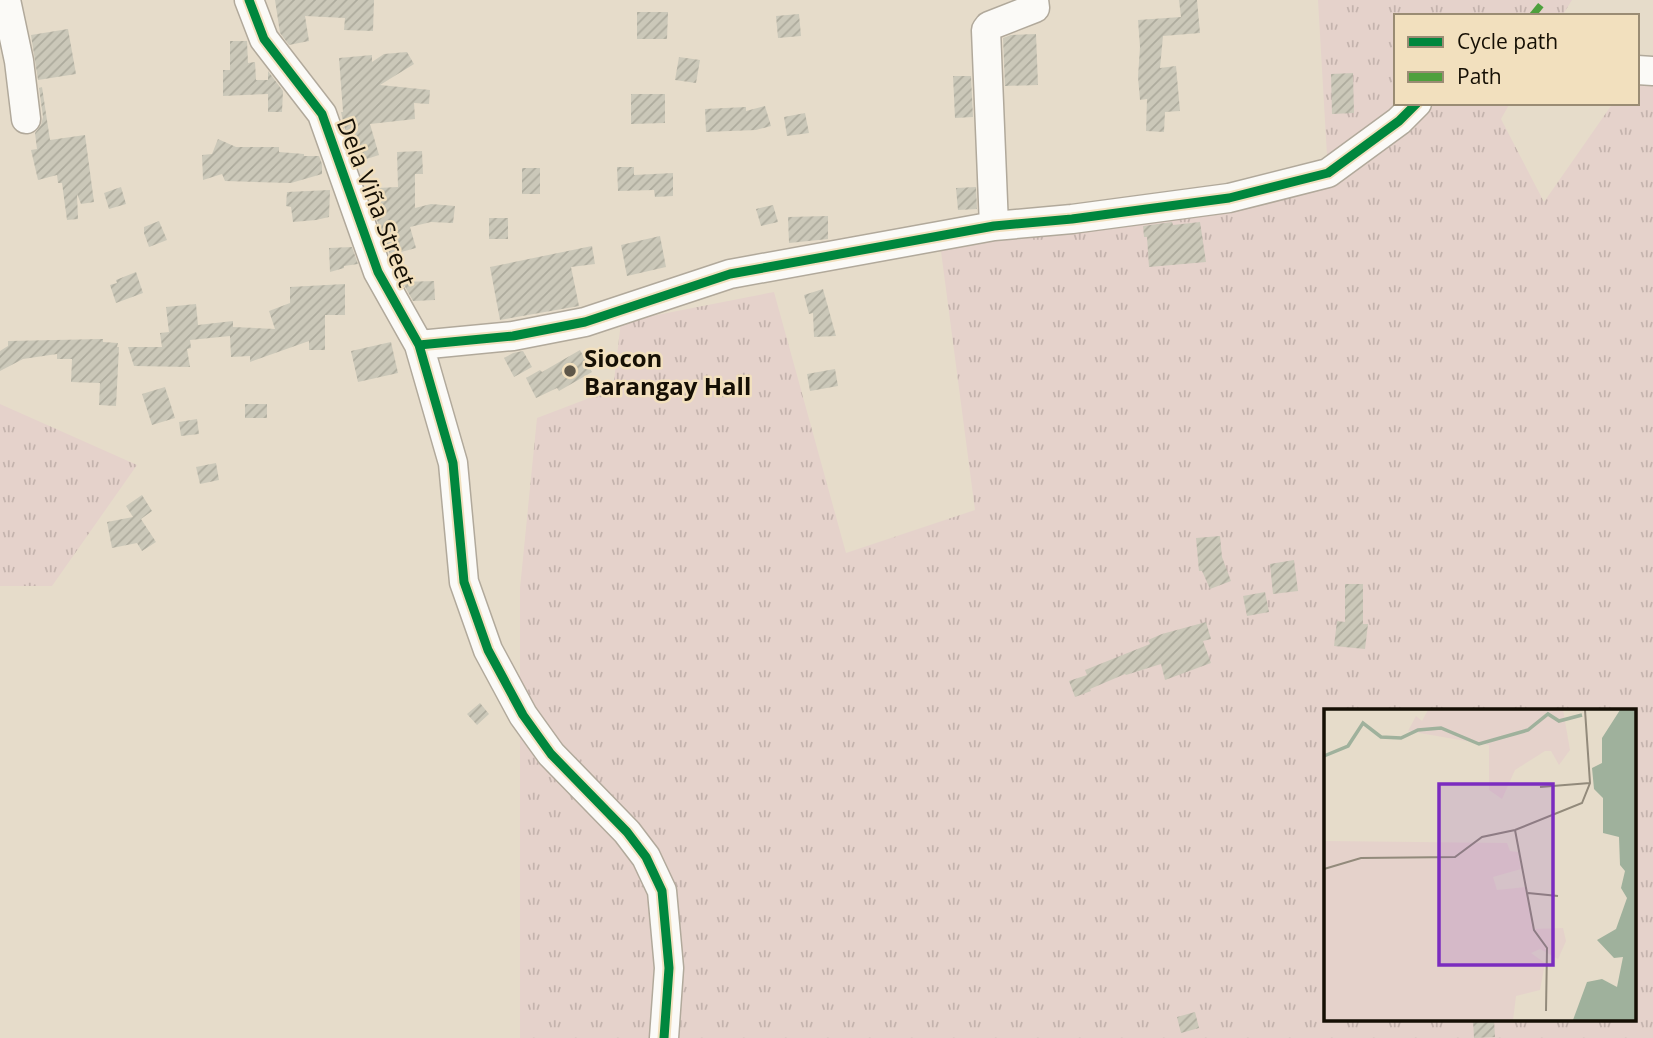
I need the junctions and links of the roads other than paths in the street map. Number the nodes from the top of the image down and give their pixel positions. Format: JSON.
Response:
{"nodes":[{"id":1,"x":6,"y":0,"type":"edge"},
{"id":2,"x":249,"y":0,"type":"edge"},
{"id":3,"x":1034,"y":0,"type":"edge"},
{"id":4,"x":1415,"y":105,"type":"edge"},
{"id":5,"x":26,"y":119,"type":"dead end"},
{"id":6,"x":993,"y":226,"type":"junction"},
{"id":7,"x":419,"y":345,"type":"junction"},
{"id":8,"x":664,"y":1038,"type":"edge"}],
"edges":[{"from":1,"to":5,"type":"street"},
{"from":2,"to":7,"type":"street","name":"Dela Viña Street"},
{"from":3,"to":6,"type":"street"},
{"from":4,"to":6,"type":"street"},
{"from":6,"to":7,"type":"street"},
{"from":7,"to":8,"type":"street","name":"Dela Viña Street"}]}
